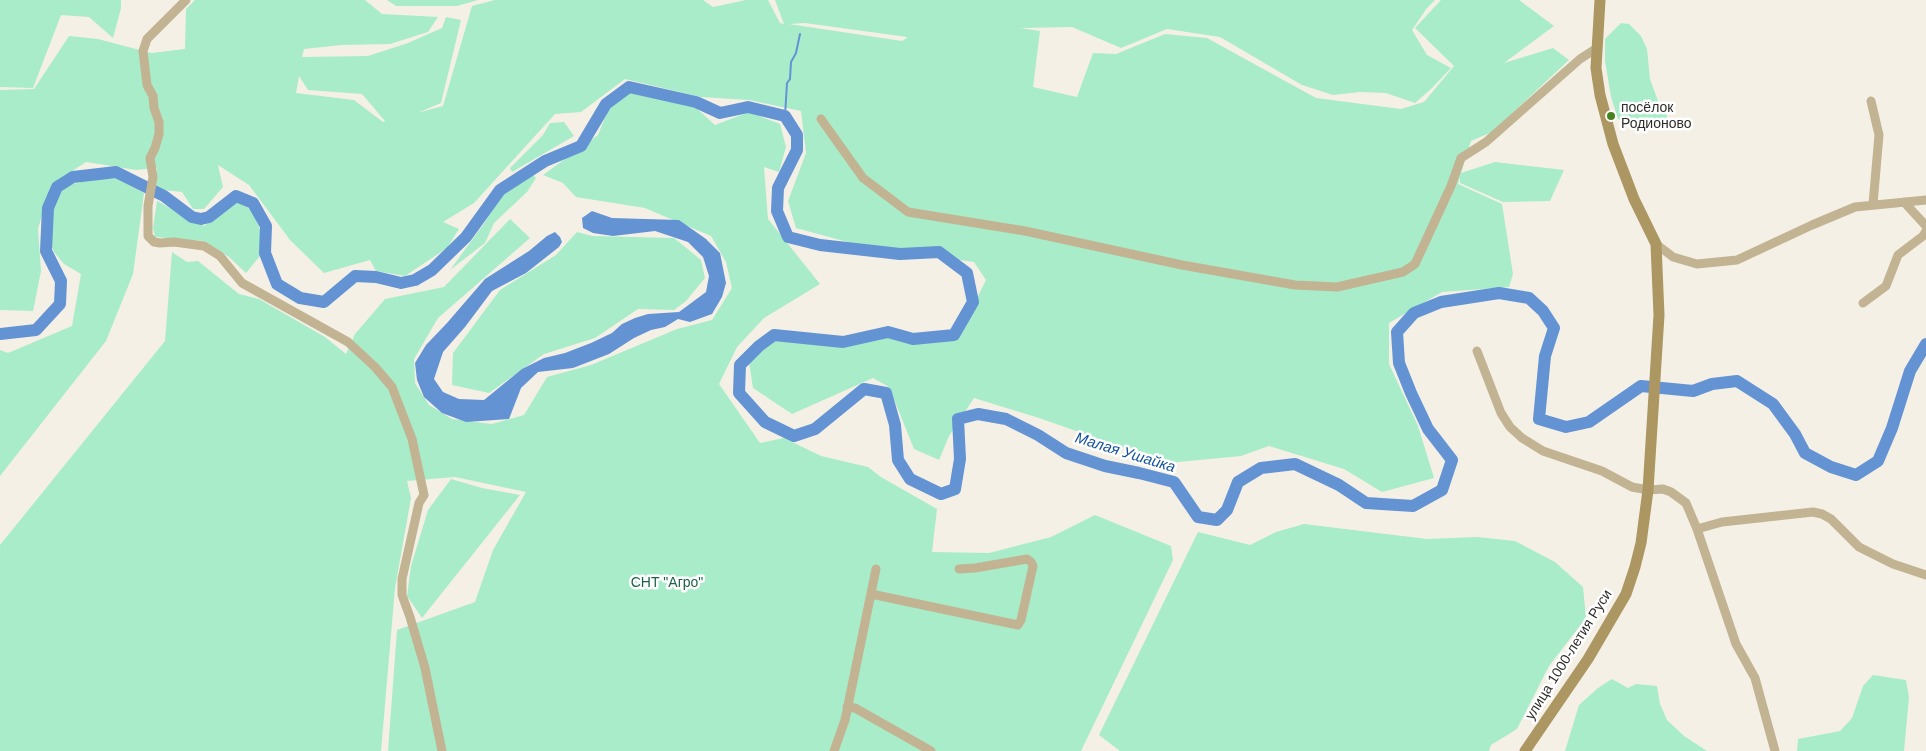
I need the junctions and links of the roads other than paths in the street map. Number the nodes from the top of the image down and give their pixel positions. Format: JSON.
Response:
{"nodes":[{"id":1,"x":186,"y":0,"type":"edge"},
{"id":2,"x":1600,"y":0,"type":"edge"},
{"id":3,"x":1597,"y":48,"type":"junction"},
{"id":4,"x":1871,"y":101,"type":"dead end"},
{"id":5,"x":821,"y":118,"type":"dead end"},
{"id":6,"x":1926,"y":200,"type":"edge"},
{"id":7,"x":1904,"y":202,"type":"junction"},
{"id":8,"x":1873,"y":204,"type":"junction"},
{"id":9,"x":1926,"y":226,"type":"edge"},
{"id":10,"x":1926,"y":231,"type":"edge"},
{"id":11,"x":1656,"y":244,"type":"junction"},
{"id":12,"x":1863,"y":303,"type":"dead end"},
{"id":13,"x":1477,"y":351,"type":"dead end"},
{"id":14,"x":1648,"y":490,"type":"junction"},
{"id":15,"x":1697,"y":529,"type":"junction"},
{"id":16,"x":959,"y":568,"type":"dead end"},
{"id":17,"x":876,"y":569,"type":"dead end"},
{"id":18,"x":1926,"y":575,"type":"edge"},
{"id":19,"x":871,"y":594,"type":"junction"},
{"id":20,"x":847,"y":707,"type":"junction"},
{"id":21,"x":442,"y":751,"type":"edge"},
{"id":22,"x":834,"y":751,"type":"edge"},
{"id":23,"x":931,"y":751,"type":"edge"},
{"id":24,"x":1525,"y":751,"type":"edge"},
{"id":25,"x":1776,"y":751,"type":"edge"}],
"edges":[{"from":1,"to":21,"type":"street"},
{"from":2,"to":3,"type":"street"},
{"from":3,"to":5,"type":"street"},
{"from":3,"to":11,"type":"street"},
{"from":4,"to":8,"type":"street"},
{"from":6,"to":7,"type":"street"},
{"from":7,"to":8,"type":"street"},
{"from":7,"to":9,"type":"street"},
{"from":8,"to":11,"type":"street"},
{"from":10,"to":12,"type":"street"},
{"from":11,"to":14,"type":"street","name":"улица 1000-летия Руси"},
{"from":13,"to":14,"type":"street"},
{"from":14,"to":15,"type":"street"},
{"from":14,"to":24,"type":"street","name":"улица 1000-летия Руси"},
{"from":15,"to":18,"type":"street"},
{"from":15,"to":25,"type":"street"},
{"from":16,"to":19,"type":"street"},
{"from":17,"to":19,"type":"street"},
{"from":19,"to":20,"type":"street"},
{"from":20,"to":22,"type":"street"},
{"from":20,"to":23,"type":"street"}]}
